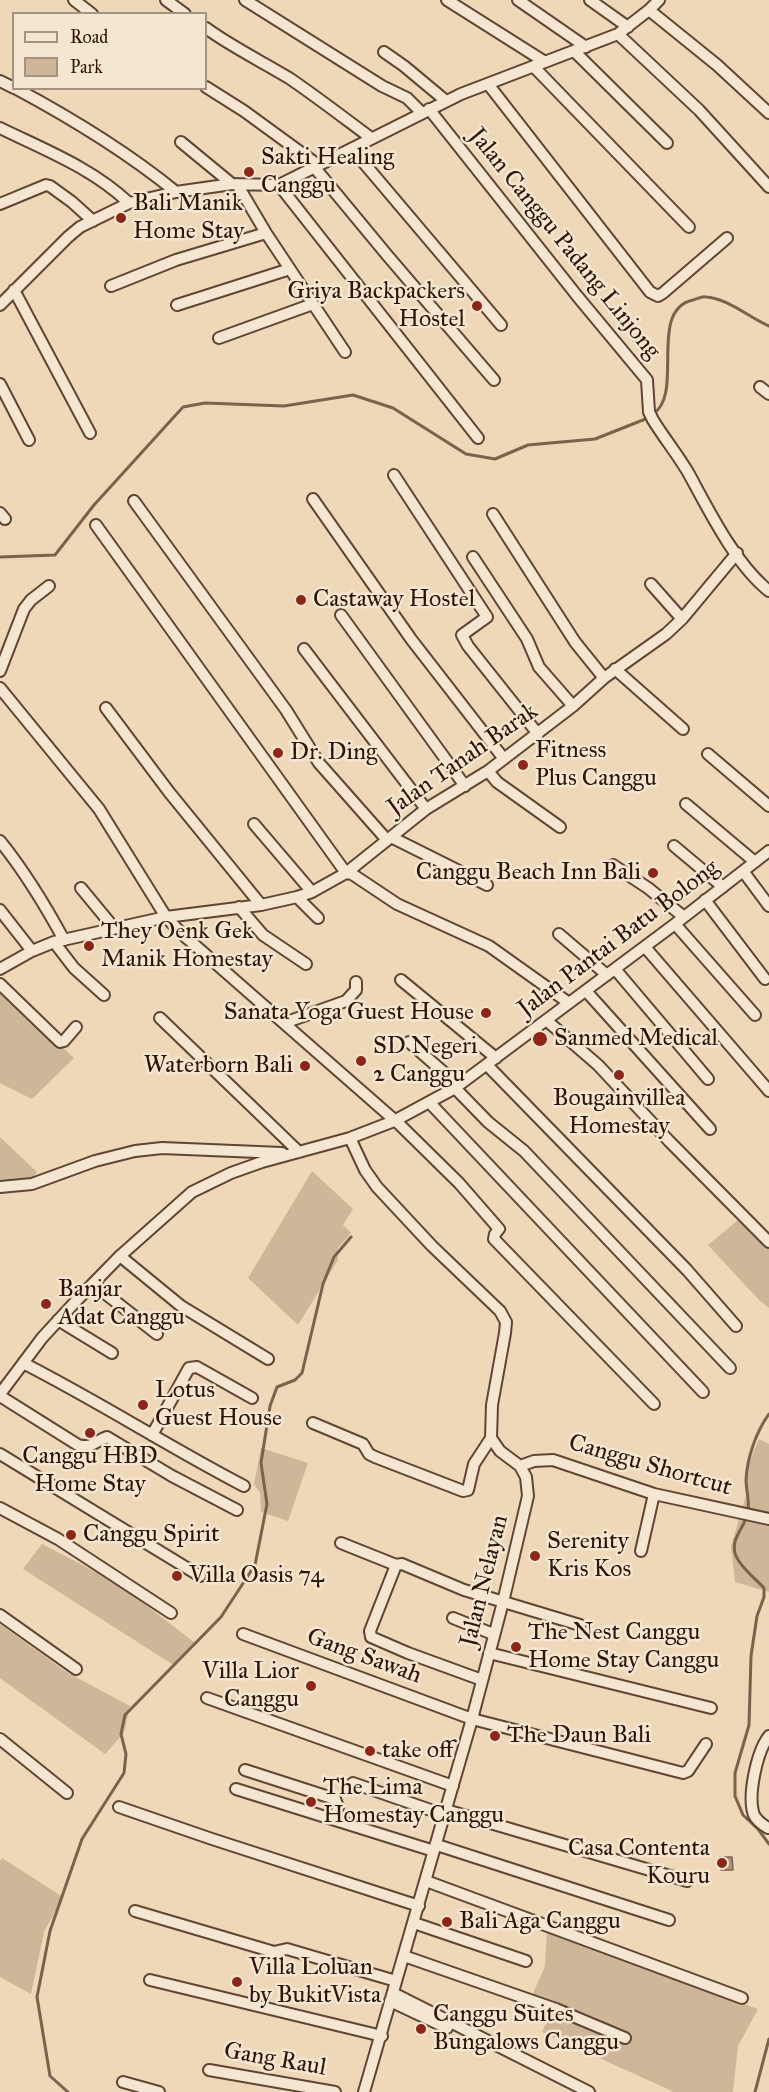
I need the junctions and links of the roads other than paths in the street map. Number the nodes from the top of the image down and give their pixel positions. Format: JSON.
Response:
{"nodes":[{"id":1,"x":74,"y":0,"type":"edge"},
{"id":2,"x":166,"y":0,"type":"edge"},
{"id":3,"x":245,"y":0,"type":"edge"},
{"id":4,"x":447,"y":0,"type":"edge"},
{"id":5,"x":518,"y":0,"type":"edge"},
{"id":6,"x":590,"y":0,"type":"edge"},
{"id":7,"x":658,"y":0,"type":"edge"},
{"id":8,"x":649,"y":10,"type":"junction"},
{"id":9,"x":89,"y":12,"type":"edge"},
{"id":10,"x":182,"y":12,"type":"edge"},
{"id":11,"x":628,"y":27,"type":"junction"},
{"id":12,"x":207,"y":29,"type":"edge"},
{"id":13,"x":618,"y":34,"type":"junction"},
{"id":14,"x":586,"y":47,"type":"junction"},
{"id":15,"x":384,"y":52,"type":"dead end"},
{"id":16,"x":575,"y":52,"type":"junction"},
{"id":17,"x":545,"y":62,"type":"junction"},
{"id":18,"x":534,"y":67,"type":"junction"},
{"id":19,"x":488,"y":84,"type":"junction"},
{"id":20,"x":207,"y":88,"type":"edge"},
{"id":21,"x":18,"y":90,"type":"edge"},
{"id":22,"x":446,"y":101,"type":"junction"},
{"id":23,"x":426,"y":111,"type":"junction"},
{"id":24,"x":769,"y":113,"type":"edge"},
{"id":25,"x":0,"y":128,"type":"edge"},
{"id":26,"x":371,"y":138,"type":"junction"},
{"id":27,"x":181,"y":142,"type":"dead end"},
{"id":28,"x":667,"y":143,"type":"dead end"},
{"id":29,"x":352,"y":148,"type":"junction"},
{"id":30,"x":317,"y":166,"type":"junction"},
{"id":31,"x":235,"y":184,"type":"junction"},
{"id":32,"x":279,"y":185,"type":"junction"},
{"id":33,"x":769,"y":187,"type":"edge"},
{"id":34,"x":176,"y":192,"type":"junction"},
{"id":35,"x":129,"y":203,"type":"junction"},
{"id":36,"x":0,"y":204,"type":"edge"},
{"id":37,"x":93,"y":220,"type":"junction"},
{"id":38,"x":689,"y":227,"type":"dead end"},
{"id":39,"x":266,"y":233,"type":"junction"},
{"id":40,"x":727,"y":238,"type":"dead end"},
{"id":41,"x":290,"y":269,"type":"junction"},
{"id":42,"x":111,"y":286,"type":"dead end"},
{"id":43,"x":14,"y":290,"type":"junction"},
{"id":44,"x":0,"y":304,"type":"edge"},
{"id":45,"x":313,"y":304,"type":"junction"},
{"id":46,"x":177,"y":305,"type":"dead end"},
{"id":47,"x":501,"y":325,"type":"dead end"},
{"id":48,"x":219,"y":338,"type":"dead end"},
{"id":49,"x":345,"y":352,"type":"dead end"},
{"id":50,"x":494,"y":380,"type":"dead end"},
{"id":51,"x":0,"y":384,"type":"edge"},
{"id":52,"x":760,"y":387,"type":"dead end"},
{"id":53,"x":769,"y":394,"type":"edge"},
{"id":54,"x":90,"y":433,"type":"dead end"},
{"id":55,"x":478,"y":438,"type":"dead end"},
{"id":56,"x":29,"y":440,"type":"dead end"},
{"id":57,"x":394,"y":475,"type":"dead end"},
{"id":58,"x":313,"y":499,"type":"dead end"},
{"id":59,"x":134,"y":501,"type":"dead end"},
{"id":60,"x":493,"y":514,"type":"dead end"},
{"id":61,"x":96,"y":525,"type":"dead end"},
{"id":62,"x":737,"y":553,"type":"junction"},
{"id":63,"x":473,"y":557,"type":"dead end"},
{"id":64,"x":651,"y":584,"type":"dead end"},
{"id":65,"x":49,"y":586,"type":"dead end"},
{"id":66,"x":769,"y":591,"type":"edge"},
{"id":67,"x":341,"y":615,"type":"dead end"},
{"id":68,"x":682,"y":619,"type":"junction"},
{"id":69,"x":304,"y":649,"type":"dead end"},
{"id":70,"x":615,"y":669,"type":"junction"},
{"id":71,"x":0,"y":671,"type":"edge"},
{"id":72,"x":604,"y":678,"type":"junction"},
{"id":73,"x":0,"y":688,"type":"edge"},
{"id":74,"x":573,"y":706,"type":"junction"},
{"id":75,"x":106,"y":708,"type":"dead end"},
{"id":76,"x":683,"y":729,"type":"dead end"},
{"id":77,"x":538,"y":734,"type":"junction"},
{"id":78,"x":708,"y":754,"type":"dead end"},
{"id":79,"x":504,"y":759,"type":"junction"},
{"id":80,"x":489,"y":771,"type":"junction"},
{"id":81,"x":465,"y":786,"type":"junction"},
{"id":82,"x":686,"y":804,"type":"dead end"},
{"id":83,"x":769,"y":806,"type":"edge"},
{"id":84,"x":426,"y":809,"type":"junction"},
{"id":85,"x":254,"y":824,"type":"dead end"},
{"id":86,"x":560,"y":827,"type":"dead end"},
{"id":87,"x":389,"y":838,"type":"junction"},
{"id":88,"x":0,"y":841,"type":"edge"},
{"id":89,"x":674,"y":846,"type":"dead end"},
{"id":90,"x":769,"y":851,"type":"edge"},
{"id":91,"x":755,"y":862,"type":"junction"},
{"id":92,"x":613,"y":865,"type":"dead end"},
{"id":93,"x":743,"y":871,"type":"junction"},
{"id":94,"x":346,"y":873,"type":"junction"},
{"id":95,"x":486,"y":885,"type":"dead end"},
{"id":96,"x":723,"y":887,"type":"junction"},
{"id":97,"x":81,"y":888,"type":"dead end"},
{"id":98,"x":312,"y":892,"type":"junction"},
{"id":99,"x":297,"y":897,"type":"junction"},
{"id":100,"x":705,"y":900,"type":"junction"},
{"id":101,"x":261,"y":905,"type":"junction"},
{"id":102,"x":769,"y":906,"type":"edge"},
{"id":103,"x":239,"y":907,"type":"junction"},
{"id":104,"x":0,"y":910,"type":"edge"},
{"id":105,"x":166,"y":916,"type":"junction"},
{"id":106,"x":318,"y":918,"type":"dead end"},
{"id":107,"x":680,"y":920,"type":"junction"},
{"id":108,"x":114,"y":928,"type":"junction"},
{"id":109,"x":559,"y":934,"type":"dead end"},
{"id":110,"x":59,"y":941,"type":"junction"},
{"id":111,"x":645,"y":947,"type":"junction"},
{"id":112,"x":32,"y":951,"type":"junction"},
{"id":113,"x":306,"y":964,"type":"dead end"},
{"id":114,"x":0,"y":969,"type":"edge"},
{"id":115,"x":611,"y":972,"type":"junction"},
{"id":116,"x":765,"y":979,"type":"dead end"},
{"id":117,"x":401,"y":980,"type":"dead end"},
{"id":118,"x":356,"y":982,"type":"dead end"},
{"id":119,"x":0,"y":984,"type":"edge"},
{"id":120,"x":586,"y":991,"type":"junction"},
{"id":121,"x":104,"y":995,"type":"dead end"},
{"id":122,"x":569,"y":1003,"type":"junction"},
{"id":123,"x":754,"y":1015,"type":"dead end"},
{"id":124,"x":160,"y":1018,"type":"dead end"},
{"id":125,"x":546,"y":1020,"type":"junction"},
{"id":126,"x":284,"y":1023,"type":"junction"},
{"id":127,"x":76,"y":1028,"type":"dead end"},
{"id":128,"x":409,"y":1042,"type":"dead end"},
{"id":129,"x":492,"y":1062,"type":"junction"},
{"id":130,"x":708,"y":1079,"type":"dead end"},
{"id":131,"x":456,"y":1087,"type":"junction"},
{"id":132,"x":769,"y":1091,"type":"edge"},
{"id":133,"x":429,"y":1102,"type":"junction"},
{"id":134,"x":394,"y":1121,"type":"junction"},
{"id":135,"x":710,"y":1130,"type":"dead end"},
{"id":136,"x":350,"y":1138,"type":"junction"},
{"id":137,"x":231,"y":1150,"type":"junction"},
{"id":138,"x":295,"y":1153,"type":"junction"},
{"id":139,"x":231,"y":1173,"type":"junction"},
{"id":140,"x":0,"y":1187,"type":"edge"},
{"id":141,"x":769,"y":1242,"type":"edge"},
{"id":142,"x":120,"y":1256,"type":"junction"},
{"id":143,"x":93,"y":1284,"type":"junction"},
{"id":144,"x":58,"y":1320,"type":"junction"},
{"id":145,"x":736,"y":1326,"type":"dead end"},
{"id":146,"x":157,"y":1334,"type":"dead end"},
{"id":147,"x":112,"y":1353,"type":"dead end"},
{"id":148,"x":268,"y":1359,"type":"dead end"},
{"id":149,"x":23,"y":1363,"type":"junction"},
{"id":150,"x":730,"y":1368,"type":"dead end"},
{"id":151,"x":703,"y":1392,"type":"dead end"},
{"id":152,"x":0,"y":1395,"type":"edge"},
{"id":153,"x":252,"y":1398,"type":"dead end"},
{"id":154,"x":654,"y":1404,"type":"dead end"},
{"id":155,"x":314,"y":1423,"type":"dead end"},
{"id":156,"x":152,"y":1436,"type":"junction"},
{"id":157,"x":491,"y":1438,"type":"junction"},
{"id":158,"x":0,"y":1454,"type":"edge"},
{"id":159,"x":520,"y":1466,"type":"junction"},
{"id":160,"x":244,"y":1486,"type":"dead end"},
{"id":161,"x":654,"y":1494,"type":"junction"},
{"id":162,"x":0,"y":1508,"type":"edge"},
{"id":163,"x":237,"y":1510,"type":"dead end"},
{"id":164,"x":769,"y":1519,"type":"edge"},
{"id":165,"x":341,"y":1543,"type":"dead end"},
{"id":166,"x":641,"y":1551,"type":"dead end"},
{"id":167,"x":396,"y":1565,"type":"junction"},
{"id":168,"x":200,"y":1576,"type":"dead end"},
{"id":169,"x":503,"y":1602,"type":"junction"},
{"id":170,"x":171,"y":1613,"type":"dead end"},
{"id":171,"x":0,"y":1615,"type":"edge"},
{"id":172,"x":453,"y":1618,"type":"dead end"},
{"id":173,"x":580,"y":1625,"type":"dead end"},
{"id":174,"x":243,"y":1634,"type":"dead end"},
{"id":175,"x":493,"y":1634,"type":"junction"},
{"id":176,"x":489,"y":1653,"type":"junction"},
{"id":177,"x":76,"y":1669,"type":"dead end"},
{"id":178,"x":482,"y":1680,"type":"junction"},
{"id":179,"x":207,"y":1698,"type":"dead end"},
{"id":180,"x":711,"y":1708,"type":"dead end"},
{"id":181,"x":472,"y":1719,"type":"junction"},
{"id":182,"x":769,"y":1736,"type":"edge"},
{"id":183,"x":0,"y":1739,"type":"edge"},
{"id":184,"x":706,"y":1744,"type":"dead end"},
{"id":185,"x":245,"y":1770,"type":"dead end"},
{"id":186,"x":353,"y":1783,"type":"dead end"},
{"id":187,"x":453,"y":1786,"type":"junction"},
{"id":188,"x":236,"y":1789,"type":"dead end"},
{"id":189,"x":67,"y":1793,"type":"dead end"},
{"id":190,"x":119,"y":1807,"type":"dead end"},
{"id":191,"x":445,"y":1813,"type":"junction"},
{"id":192,"x":335,"y":1820,"type":"junction"},
{"id":193,"x":768,"y":1828,"type":"edge"},
{"id":194,"x":436,"y":1848,"type":"junction"},
{"id":195,"x":426,"y":1881,"type":"junction"},
{"id":196,"x":687,"y":1881,"type":"dead end"},
{"id":197,"x":419,"y":1906,"type":"junction"},
{"id":198,"x":135,"y":1911,"type":"dead end"},
{"id":199,"x":669,"y":1920,"type":"dead end"},
{"id":200,"x":414,"y":1923,"type":"junction"},
{"id":201,"x":404,"y":1956,"type":"junction"},
{"id":202,"x":525,"y":1961,"type":"dead end"},
{"id":203,"x":150,"y":1980,"type":"dead end"},
{"id":204,"x":393,"y":1992,"type":"junction"},
{"id":205,"x":742,"y":1998,"type":"dead end"},
{"id":206,"x":382,"y":2036,"type":"junction"},
{"id":207,"x":625,"y":2038,"type":"dead end"},
{"id":208,"x":209,"y":2070,"type":"dead end"},
{"id":209,"x":123,"y":2082,"type":"dead end"},
{"id":210,"x":159,"y":2092,"type":"edge"},
{"id":211,"x":335,"y":2092,"type":"edge"},
{"id":212,"x":364,"y":2092,"type":"edge"},
{"id":213,"x":573,"y":2092,"type":"edge"},
{"id":214,"x":589,"y":2092,"type":"edge"}],
"edges":[{"from":1,"to":9,"type":"street"},
{"from":2,"to":10,"type":"street"},
{"from":3,"to":23,"type":"street","name":"Jalan Canggu Padang Linjong"},
{"from":4,"to":17,"type":"street"},
{"from":5,"to":14,"type":"street"},
{"from":6,"to":11,"type":"street"},
{"from":7,"to":8,"type":"street"},
{"from":8,"to":11,"type":"street"},
{"from":8,"to":24,"type":"street"},
{"from":11,"to":13,"type":"street"},
{"from":12,"to":26,"type":"street"},
{"from":13,"to":14,"type":"street"},
{"from":13,"to":33,"type":"street"},
{"from":14,"to":16,"type":"street"},
{"from":15,"to":22,"type":"street"},
{"from":16,"to":17,"type":"street"},
{"from":16,"to":28,"type":"street"},
{"from":17,"to":18,"type":"street"},
{"from":18,"to":19,"type":"street"},
{"from":18,"to":38,"type":"street"},
{"from":19,"to":22,"type":"street"},
{"from":19,"to":40,"type":"street"},
{"from":20,"to":30,"type":"street"},
{"from":21,"to":34,"type":"street"},
{"from":22,"to":23,"type":"street"},
{"from":23,"to":26,"type":"street"},
{"from":23,"to":62,"type":"street","name":"Jalan Canggu Padang Linjong"},
{"from":25,"to":35,"type":"street"},
{"from":26,"to":29,"type":"street"},
{"from":27,"to":31,"type":"street"},
{"from":29,"to":30,"type":"street"},
{"from":29,"to":47,"type":"street"},
{"from":30,"to":32,"type":"street"},
{"from":30,"to":50,"type":"street"},
{"from":31,"to":32,"type":"street"},
{"from":31,"to":34,"type":"street"},
{"from":31,"to":39,"type":"street"},
{"from":32,"to":55,"type":"street"},
{"from":34,"to":35,"type":"street"},
{"from":35,"to":37,"type":"street"},
{"from":36,"to":37,"type":"street"},
{"from":37,"to":43,"type":"street"},
{"from":39,"to":41,"type":"street"},
{"from":39,"to":42,"type":"street"},
{"from":41,"to":45,"type":"street"},
{"from":41,"to":46,"type":"street"},
{"from":43,"to":44,"type":"street"},
{"from":43,"to":54,"type":"street"},
{"from":45,"to":48,"type":"street"},
{"from":45,"to":49,"type":"street"},
{"from":51,"to":56,"type":"street"},
{"from":52,"to":53,"type":"street"},
{"from":57,"to":77,"type":"street"},
{"from":58,"to":79,"type":"street"},
{"from":59,"to":87,"type":"street"},
{"from":60,"to":72,"type":"street"},
{"from":61,"to":94,"type":"street"},
{"from":62,"to":66,"type":"street","name":"Jalan Canggu Padang Linjong"},
{"from":62,"to":68,"type":"street","name":"Jalan Tanah Barak"},
{"from":63,"to":74,"type":"street"},
{"from":64,"to":68,"type":"street"},
{"from":65,"to":71,"type":"street"},
{"from":67,"to":81,"type":"street"},
{"from":68,"to":70,"type":"street","name":"Jalan Tanah Barak"},
{"from":69,"to":84,"type":"street"},
{"from":70,"to":72,"type":"street","name":"Jalan Tanah Barak"},
{"from":70,"to":76,"type":"street"},
{"from":72,"to":74,"type":"street","name":"Jalan Tanah Barak"},
{"from":73,"to":105,"type":"street"},
{"from":74,"to":77,"type":"street","name":"Jalan Tanah Barak"},
{"from":75,"to":101,"type":"street"},
{"from":77,"to":79,"type":"street","name":"Jalan Tanah Barak"},
{"from":78,"to":83,"type":"street"},
{"from":79,"to":80,"type":"street","name":"Jalan Tanah Barak"},
{"from":80,"to":81,"type":"street","name":"Jalan Tanah Barak"},
{"from":80,"to":86,"type":"street"},
{"from":81,"to":84,"type":"street","name":"Jalan Tanah Barak"},
{"from":82,"to":91,"type":"street"},
{"from":84,"to":87,"type":"street","name":"Jalan Tanah Barak"},
{"from":85,"to":98,"type":"street"},
{"from":87,"to":94,"type":"street","name":"Jalan Tanah Barak"},
{"from":87,"to":95,"type":"street"},
{"from":88,"to":110,"type":"street"},
{"from":89,"to":96,"type":"street"},
{"from":90,"to":91,"type":"street","name":"Jalan Pantai Batu Bolong"},
{"from":91,"to":93,"type":"street","name":"Jalan Pantai Batu Bolong"},
{"from":92,"to":107,"type":"street"},
{"from":93,"to":96,"type":"street","name":"Jalan Pantai Batu Bolong"},
{"from":93,"to":102,"type":"street"},
{"from":94,"to":98,"type":"street","name":"Jalan Tanah Barak"},
{"from":94,"to":122,"type":"street"},
{"from":96,"to":100,"type":"street","name":"Jalan Pantai Batu Bolong"},
{"from":97,"to":108,"type":"street"},
{"from":98,"to":99,"type":"street","name":"Jalan Tanah Barak"},
{"from":99,"to":101,"type":"street","name":"Jalan Tanah Barak"},
{"from":99,"to":106,"type":"street"},
{"from":100,"to":107,"type":"street","name":"Jalan Pantai Batu Bolong"},
{"from":100,"to":116,"type":"street"},
{"from":101,"to":103,"type":"street","name":"Jalan Tanah Barak"},
{"from":103,"to":105,"type":"street","name":"Jalan Tanah Barak"},
{"from":103,"to":113,"type":"street"},
{"from":104,"to":112,"type":"street"},
{"from":105,"to":108,"type":"street","name":"Jalan Tanah Barak"},
{"from":105,"to":126,"type":"street"},
{"from":107,"to":111,"type":"street","name":"Jalan Pantai Batu Bolong"},
{"from":107,"to":123,"type":"street"},
{"from":108,"to":110,"type":"street","name":"Jalan Tanah Barak"},
{"from":109,"to":115,"type":"street"},
{"from":110,"to":112,"type":"street","name":"Jalan Tanah Barak"},
{"from":110,"to":121,"type":"street"},
{"from":111,"to":115,"type":"street","name":"Jalan Pantai Batu Bolong"},
{"from":111,"to":132,"type":"street"},
{"from":112,"to":114,"type":"street","name":"Jalan Tanah Barak"},
{"from":115,"to":120,"type":"street","name":"Jalan Pantai Batu Bolong"},
{"from":115,"to":130,"type":"street"},
{"from":117,"to":129,"type":"street"},
{"from":118,"to":126,"type":"street"},
{"from":119,"to":127,"type":"street"},
{"from":120,"to":122,"type":"street","name":"Jalan Pantai Batu Bolong"},
{"from":120,"to":135,"type":"street"},
{"from":122,"to":125,"type":"street","name":"Jalan Pantai Batu Bolong"},
{"from":124,"to":138,"type":"street"},
{"from":125,"to":129,"type":"street","name":"Jalan Pantai Batu Bolong"},
{"from":125,"to":141,"type":"street"},
{"from":126,"to":134,"type":"street"},
{"from":128,"to":131,"type":"street"},
{"from":129,"to":131,"type":"street","name":"Jalan Pantai Batu Bolong"},
{"from":129,"to":145,"type":"street"},
{"from":131,"to":133,"type":"street","name":"Jalan Pantai Batu Bolong"},
{"from":131,"to":150,"type":"street"},
{"from":133,"to":134,"type":"street","name":"Jalan Pantai Batu Bolong"},
{"from":133,"to":151,"type":"street"},
{"from":134,"to":136,"type":"street","name":"Jalan Pantai Batu Bolong"},
{"from":134,"to":154,"type":"street"},
{"from":136,"to":138,"type":"street","name":"Jalan Pantai Batu Bolong"},
{"from":136,"to":157,"type":"street"},
{"from":137,"to":138,"type":"street"},
{"from":137,"to":139,"type":"street"},
{"from":137,"to":140,"type":"street"},
{"from":138,"to":139,"type":"street","name":"Jalan Pantai Batu Bolong"},
{"from":139,"to":142,"type":"street","name":"Jalan Pantai Batu Bolong"},
{"from":142,"to":143,"type":"street","name":"Jalan Pantai Batu Bolong"},
{"from":142,"to":148,"type":"street"},
{"from":143,"to":144,"type":"street","name":"Jalan Pantai Batu Bolong"},
{"from":143,"to":146,"type":"street"},
{"from":144,"to":147,"type":"street"},
{"from":144,"to":149,"type":"street","name":"Jalan Pantai Batu Bolong"},
{"from":149,"to":152,"type":"street","name":"Jalan Pantai Batu Bolong"},
{"from":149,"to":156,"type":"street"},
{"from":152,"to":163,"type":"street"},
{"from":153,"to":156,"type":"street"},
{"from":155,"to":157,"type":"street"},
{"from":156,"to":160,"type":"street"},
{"from":157,"to":159,"type":"street"},
{"from":158,"to":168,"type":"street"},
{"from":159,"to":161,"type":"street","name":"Canggu Shortcut"},
{"from":159,"to":169,"type":"street","name":"Jalan Nelayan"},
{"from":161,"to":164,"type":"street","name":"Canggu Shortcut"},
{"from":161,"to":166,"type":"street"},
{"from":162,"to":170,"type":"street"},
{"from":165,"to":167,"type":"street"},
{"from":167,"to":169,"type":"street"},
{"from":167,"to":178,"type":"street"},
{"from":169,"to":173,"type":"street"},
{"from":169,"to":175,"type":"street","name":"Jalan Nelayan"},
{"from":171,"to":177,"type":"street"},
{"from":172,"to":175,"type":"street"},
{"from":174,"to":181,"type":"street","name":"Gang Sawah"},
{"from":175,"to":176,"type":"street","name":"Jalan Nelayan"},
{"from":176,"to":178,"type":"street","name":"Jalan Nelayan"},
{"from":176,"to":180,"type":"street"},
{"from":178,"to":181,"type":"street","name":"Jalan Nelayan"},
{"from":179,"to":187,"type":"street"},
{"from":181,"to":184,"type":"street","name":"Gang Sawah"},
{"from":181,"to":187,"type":"street","name":"Jalan Nelayan"},
{"from":182,"to":193,"type":"street"},
{"from":183,"to":189,"type":"street"},
{"from":185,"to":192,"type":"street"},
{"from":186,"to":191,"type":"street"},
{"from":187,"to":191,"type":"street","name":"Jalan Nelayan"},
{"from":188,"to":192,"type":"street"},
{"from":190,"to":197,"type":"street"},
{"from":191,"to":194,"type":"street","name":"Jalan Nelayan"},
{"from":191,"to":196,"type":"street"},
{"from":192,"to":194,"type":"street"},
{"from":194,"to":195,"type":"street","name":"Jalan Nelayan"},
{"from":194,"to":199,"type":"street"},
{"from":195,"to":197,"type":"street","name":"Jalan Nelayan"},
{"from":195,"to":205,"type":"street"},
{"from":197,"to":200,"type":"street","name":"Jalan Nelayan"},
{"from":198,"to":204,"type":"street"},
{"from":200,"to":201,"type":"street","name":"Jalan Nelayan"},
{"from":200,"to":202,"type":"street"},
{"from":201,"to":204,"type":"street","name":"Jalan Nelayan"},
{"from":201,"to":207,"type":"street"},
{"from":203,"to":206,"type":"street"},
{"from":204,"to":206,"type":"street","name":"Jalan Nelayan"},
{"from":204,"to":213,"type":"street"},
{"from":204,"to":214,"type":"street"},
{"from":206,"to":212,"type":"street","name":"Jalan Nelayan"},
{"from":208,"to":211,"type":"street","name":"Gang Raul"},
{"from":209,"to":210,"type":"street"}]}
